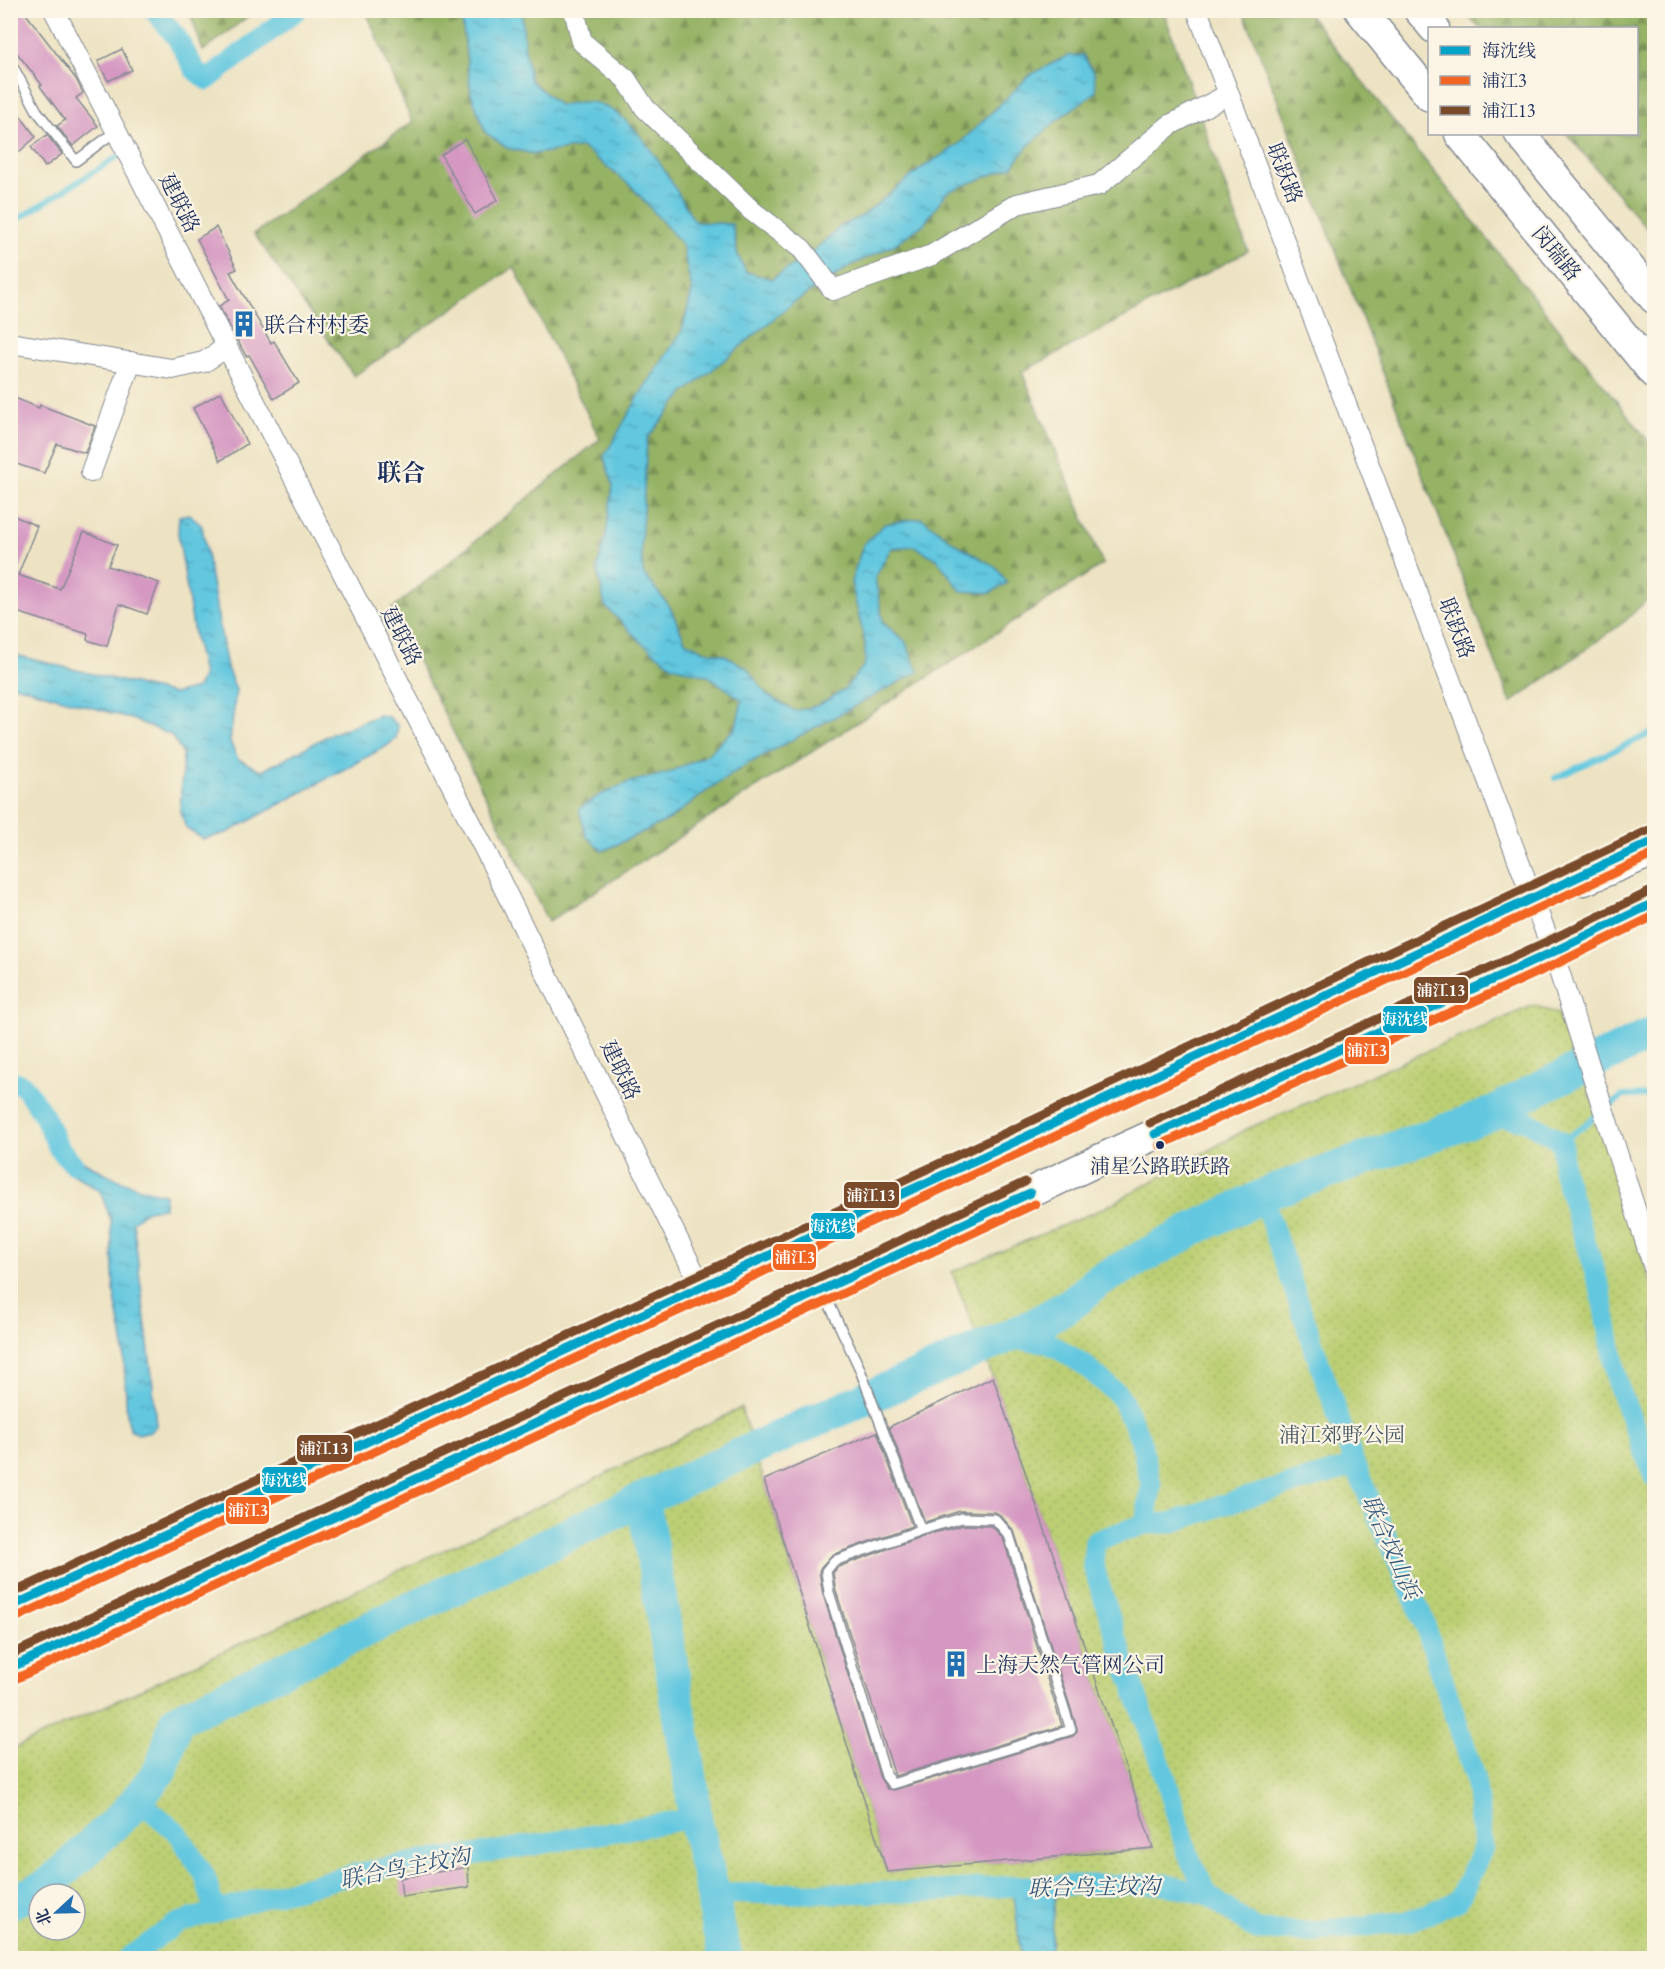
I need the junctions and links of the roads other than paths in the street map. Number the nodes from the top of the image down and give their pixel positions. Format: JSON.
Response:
{"nodes":[{"id":1,"x":54,"y":10,"type":"edge"},
{"id":2,"x":574,"y":10,"type":"edge"},
{"id":3,"x":1197,"y":10,"type":"edge"},
{"id":4,"x":1360,"y":10,"type":"edge"},
{"id":5,"x":1419,"y":10,"type":"edge"},
{"id":6,"x":1433,"y":27,"type":"edge"},
{"id":7,"x":10,"y":62,"type":"edge"},
{"id":8,"x":1229,"y":94,"type":"junction"},
{"id":9,"x":1428,"y":94,"type":"edge"},
{"id":10,"x":116,"y":131,"type":"junction"},
{"id":11,"x":1461,"y":135,"type":"edge"},
{"id":12,"x":1521,"y":135,"type":"edge"},
{"id":13,"x":1654,"y":298,"type":"edge"},
{"id":14,"x":10,"y":343,"type":"edge"},
{"id":15,"x":227,"y":347,"type":"junction"},
{"id":16,"x":131,"y":363,"type":"junction"},
{"id":17,"x":1654,"y":373,"type":"edge"},
{"id":18,"x":91,"y":472,"type":"dead end"},
{"id":19,"x":1654,"y":841,"type":"edge"},
{"id":20,"x":1654,"y":862,"type":"edge"},
{"id":21,"x":1534,"y":898,"type":"junction"},
{"id":22,"x":1654,"y":903,"type":"edge"},
{"id":23,"x":1553,"y":952,"type":"junction"},
{"id":24,"x":1654,"y":1268,"type":"edge"},
{"id":25,"x":701,"y":1286,"type":"junction"},
{"id":26,"x":822,"y":1291,"type":"junction"},
{"id":27,"x":921,"y":1530,"type":"junction"},
{"id":28,"x":10,"y":1607,"type":"edge"},
{"id":29,"x":10,"y":1668,"type":"edge"}],
"edges":[{"from":1,"to":10,"type":"street","name":"建联路"},
{"from":2,"to":8,"type":"street"},
{"from":3,"to":8,"type":"street","name":"联跃路"},
{"from":4,"to":9,"type":"main road"},
{"from":5,"to":6,"type":"main road"},
{"from":7,"to":10,"type":"lane"},
{"from":8,"to":21,"type":"street","name":"联跃路"},
{"from":10,"to":15,"type":"street","name":"建联路"},
{"from":11,"to":17,"type":"main road","name":"闵瑞路"},
{"from":12,"to":13,"type":"main road"},
{"from":14,"to":16,"type":"street"},
{"from":15,"to":16,"type":"street"},
{"from":15,"to":25,"type":"street","name":"建联路"},
{"from":16,"to":18,"type":"street"},
{"from":19,"to":21,"type":"main road"},
{"from":20,"to":21,"type":"lane"},
{"from":21,"to":23,"type":"street","name":"联跃路"},
{"from":21,"to":25,"type":"main road"},
{"from":22,"to":23,"type":"main road"},
{"from":23,"to":24,"type":"street","name":"联跃路"},
{"from":23,"to":26,"type":"main road"},
{"from":25,"to":28,"type":"main road"},
{"from":26,"to":27,"type":"lane"},
{"from":26,"to":29,"type":"main road"},
{"from":27,"to":27,"type":"lane"}]}
